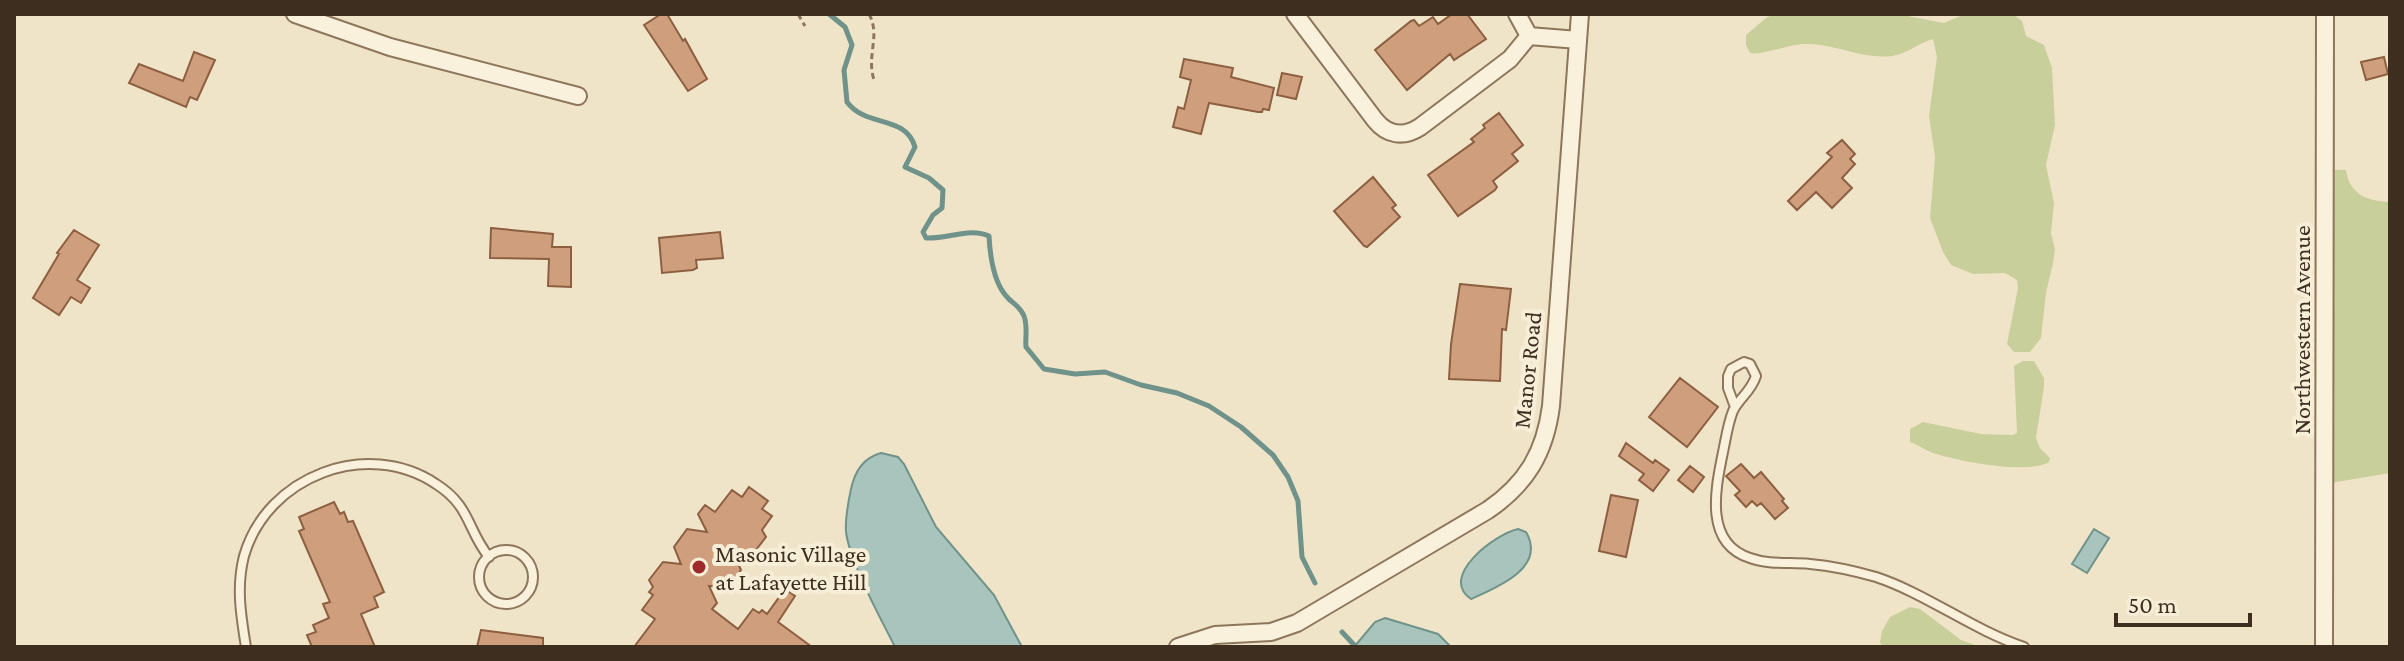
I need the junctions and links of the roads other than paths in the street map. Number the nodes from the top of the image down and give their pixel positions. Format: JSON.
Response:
{"nodes":[{"id":1,"x":295,"y":14,"type":"edge"},
{"id":2,"x":1295,"y":14,"type":"edge"},
{"id":3,"x":1517,"y":14,"type":"edge"},
{"id":4,"x":1580,"y":14,"type":"edge"},
{"id":5,"x":2325,"y":14,"type":"edge"},
{"id":6,"x":1529,"y":36,"type":"junction"},
{"id":7,"x":1578,"y":40,"type":"junction"},
{"id":8,"x":578,"y":96,"type":"dead end"},
{"id":9,"x":1735,"y":407,"type":"junction"},
{"id":10,"x":489,"y":557,"type":"junction"},
{"id":11,"x":246,"y":647,"type":"edge"},
{"id":12,"x":1178,"y":647,"type":"edge"},
{"id":13,"x":2024,"y":647,"type":"edge"},
{"id":14,"x":2324,"y":647,"type":"edge"}],
"edges":[{"from":1,"to":8,"type":"street"},
{"from":2,"to":6,"type":"street"},
{"from":3,"to":6,"type":"street"},
{"from":4,"to":7,"type":"street","name":"Manor Road"},
{"from":5,"to":14,"type":"street","name":"Northwestern Avenue"},
{"from":6,"to":7,"type":"street"},
{"from":7,"to":12,"type":"street","name":"Manor Road"},
{"from":9,"to":9,"type":"lane"},
{"from":9,"to":13,"type":"lane"},
{"from":10,"to":10,"type":"lane"},
{"from":10,"to":11,"type":"lane"}]}
